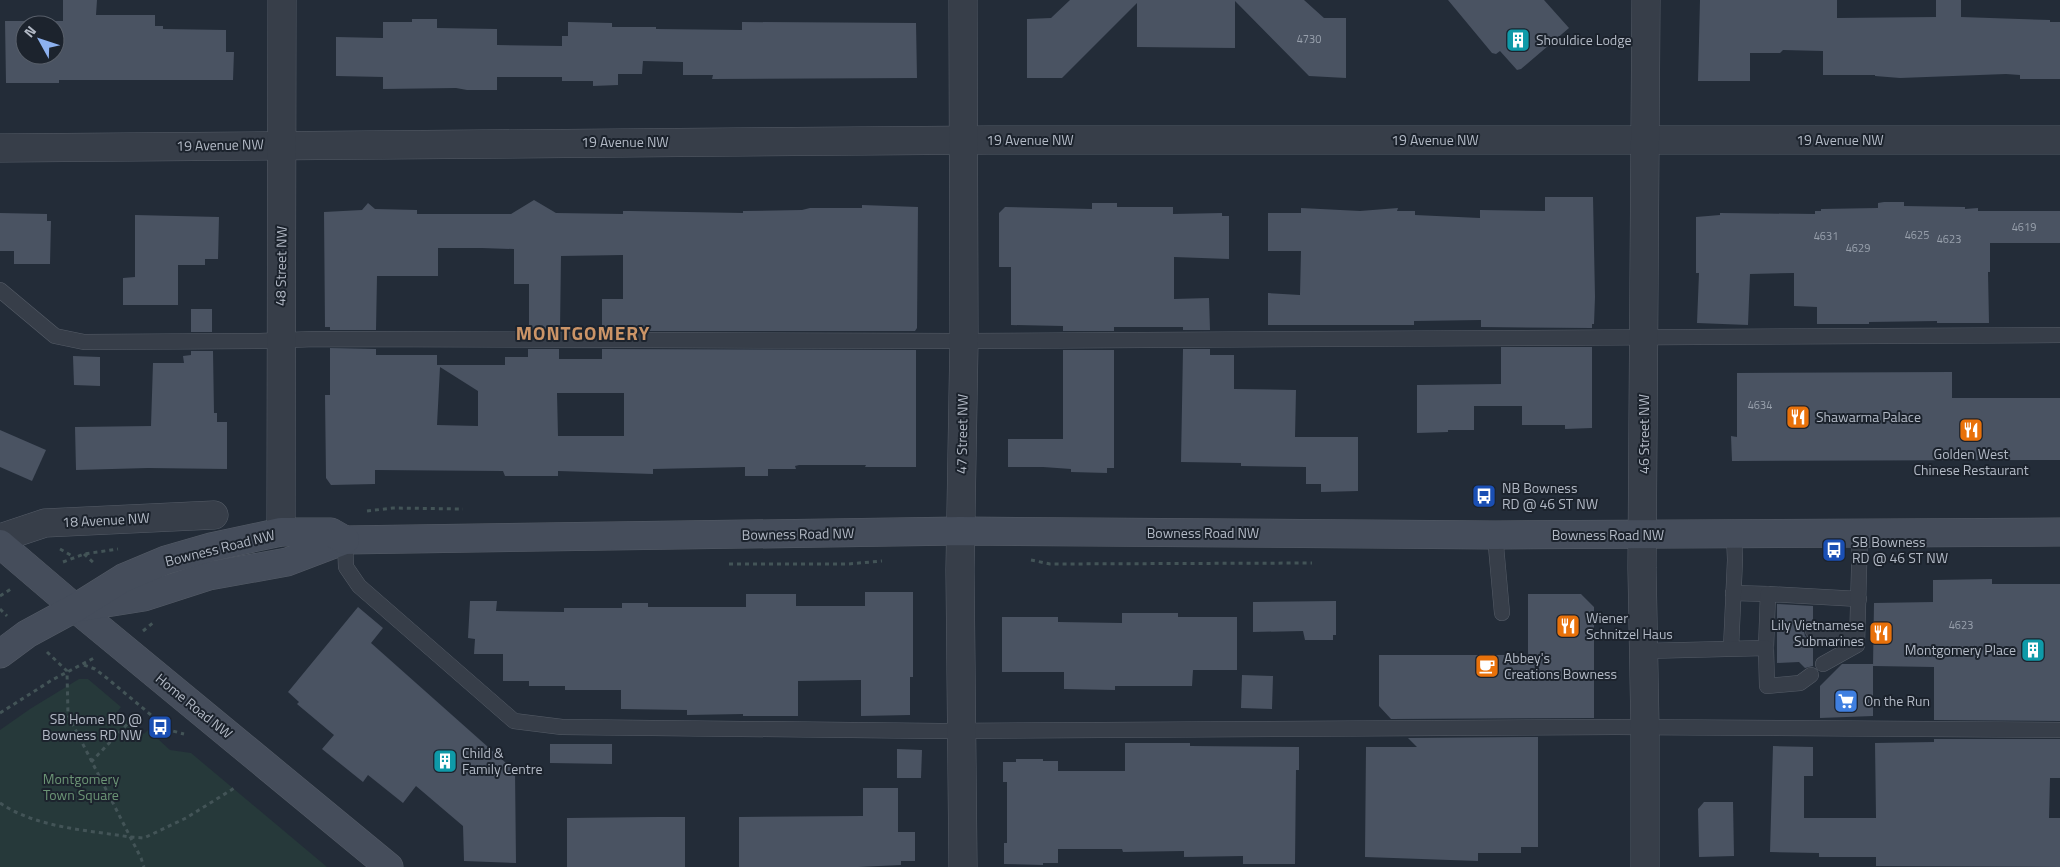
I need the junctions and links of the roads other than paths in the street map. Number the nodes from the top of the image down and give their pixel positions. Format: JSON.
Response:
{"nodes":[{"id":1,"x":282,"y":0,"type":"edge"},
{"id":2,"x":963,"y":0,"type":"edge"},
{"id":3,"x":1646,"y":0,"type":"edge"},
{"id":4,"x":963,"y":140,"type":"junction"},
{"id":5,"x":1645,"y":140,"type":"junction"},
{"id":6,"x":2060,"y":140,"type":"edge"},
{"id":7,"x":283,"y":145,"type":"junction"},
{"id":8,"x":0,"y":148,"type":"edge"},
{"id":9,"x":0,"y":290,"type":"edge"},
{"id":10,"x":2060,"y":335,"type":"edge"},
{"id":11,"x":1645,"y":337,"type":"junction"},
{"id":12,"x":280,"y":340,"type":"junction"},
{"id":13,"x":964,"y":341,"type":"junction"},
{"id":14,"x":214,"y":515,"type":"dead end"},
{"id":15,"x":960,"y":531,"type":"junction"},
{"id":16,"x":281,"y":532,"type":"junction"},
{"id":17,"x":2060,"y":532,"type":"edge"},
{"id":18,"x":1860,"y":533,"type":"junction"},
{"id":19,"x":1643,"y":534,"type":"junction"},
{"id":20,"x":1734,"y":534,"type":"junction"},
{"id":21,"x":1495,"y":536,"type":"junction"},
{"id":22,"x":0,"y":538,"type":"edge"},
{"id":23,"x":345,"y":540,"type":"junction"},
{"id":24,"x":0,"y":544,"type":"edge"},
{"id":25,"x":1733,"y":593,"type":"junction"},
{"id":26,"x":1768,"y":594,"type":"junction"},
{"id":27,"x":1859,"y":599,"type":"junction"},
{"id":28,"x":75,"y":608,"type":"junction"},
{"id":29,"x":1502,"y":613,"type":"dead end"},
{"id":30,"x":1813,"y":631,"type":"dead end"},
{"id":31,"x":1857,"y":631,"type":"junction"},
{"id":32,"x":1730,"y":648,"type":"junction"},
{"id":33,"x":1766,"y":648,"type":"junction"},
{"id":34,"x":1644,"y":650,"type":"junction"},
{"id":35,"x":0,"y":654,"type":"edge"},
{"id":36,"x":1823,"y":664,"type":"dead end"},
{"id":37,"x":1811,"y":675,"type":"dead end"},
{"id":38,"x":1645,"y":728,"type":"junction"},
{"id":39,"x":2060,"y":730,"type":"edge"},
{"id":40,"x":962,"y":731,"type":"junction"},
{"id":41,"x":389,"y":867,"type":"edge"},
{"id":42,"x":963,"y":867,"type":"edge"},
{"id":43,"x":1645,"y":867,"type":"edge"}],
"edges":[{"from":1,"to":7,"type":"street","name":"48 Street NW"},
{"from":2,"to":4,"type":"street","name":"47 Street NW"},
{"from":3,"to":5,"type":"street","name":"46 Street NW"},
{"from":4,"to":5,"type":"street","name":"19 Avenue NW"},
{"from":4,"to":7,"type":"street","name":"19 Avenue NW"},
{"from":4,"to":13,"type":"street","name":"47 Street NW"},
{"from":5,"to":6,"type":"street","name":"19 Avenue NW"},
{"from":5,"to":11,"type":"street","name":"46 Street NW"},
{"from":7,"to":8,"type":"street","name":"19 Avenue NW"},
{"from":7,"to":12,"type":"street","name":"48 Street NW"},
{"from":9,"to":12,"type":"lane"},
{"from":10,"to":11,"type":"lane"},
{"from":11,"to":13,"type":"lane"},
{"from":11,"to":19,"type":"street","name":"46 Street NW"},
{"from":12,"to":13,"type":"lane"},
{"from":12,"to":16,"type":"street","name":"48 Street NW"},
{"from":13,"to":15,"type":"street","name":"47 Street NW"},
{"from":14,"to":22,"type":"street","name":"18 Avenue NW"},
{"from":15,"to":21,"type":"street","name":"Bowness Road NW"},
{"from":15,"to":23,"type":"street","name":"Bowness Road NW"},
{"from":15,"to":40,"type":"street","name":"47 Street NW"},
{"from":16,"to":23,"type":"street","name":"Bowness Road NW"},
{"from":16,"to":28,"type":"street","name":"Bowness Road NW"},
{"from":17,"to":18,"type":"street","name":"Bowness Road NW"},
{"from":18,"to":20,"type":"street","name":"Bowness Road NW"},
{"from":18,"to":27,"type":"lane"},
{"from":19,"to":20,"type":"street","name":"Bowness Road NW"},
{"from":19,"to":21,"type":"street","name":"Bowness Road NW"},
{"from":19,"to":34,"type":"street","name":"46 Street NW"},
{"from":20,"to":25,"type":"lane"},
{"from":21,"to":29,"type":"lane"},
{"from":23,"to":28,"type":"street","name":"Bowness Road NW"},
{"from":23,"to":40,"type":"lane"},
{"from":24,"to":28,"type":"street","name":"Home Road NW"},
{"from":25,"to":26,"type":"lane"},
{"from":25,"to":32,"type":"lane"},
{"from":26,"to":27,"type":"lane"},
{"from":26,"to":33,"type":"lane"},
{"from":27,"to":31,"type":"lane"},
{"from":28,"to":35,"type":"street","name":"Bowness Road NW"},
{"from":28,"to":41,"type":"street","name":"Home Road NW"},
{"from":30,"to":31,"type":"lane"},
{"from":31,"to":36,"type":"lane"},
{"from":32,"to":33,"type":"lane"},
{"from":32,"to":34,"type":"lane"},
{"from":33,"to":37,"type":"lane"},
{"from":34,"to":38,"type":"street","name":"46 Street NW"},
{"from":38,"to":39,"type":"lane"},
{"from":38,"to":40,"type":"lane"},
{"from":38,"to":43,"type":"street","name":"46 Street NW"},
{"from":40,"to":42,"type":"street","name":"47 Street NW"}]}
